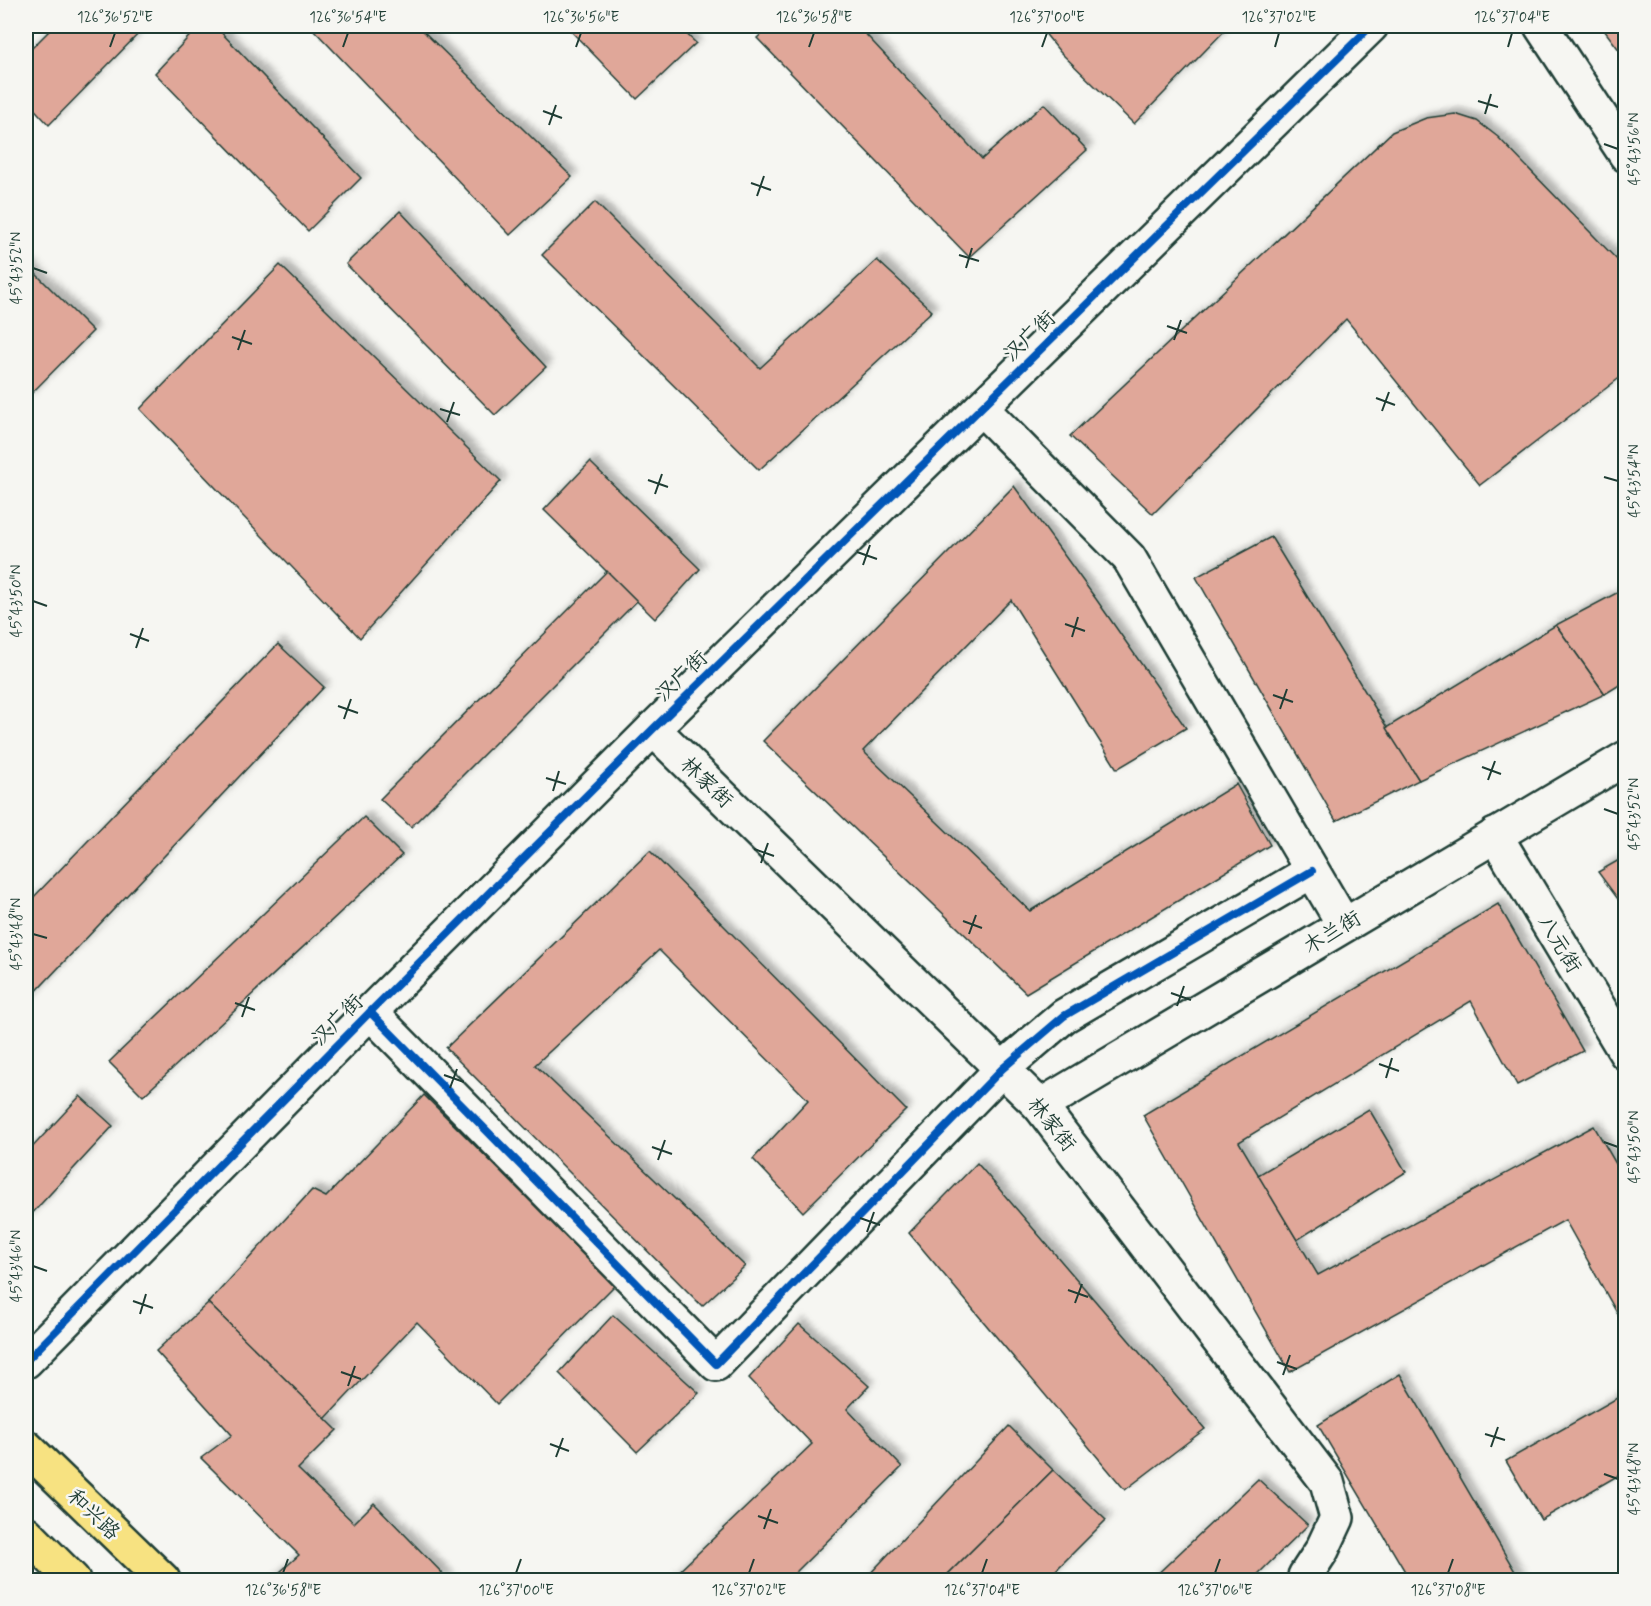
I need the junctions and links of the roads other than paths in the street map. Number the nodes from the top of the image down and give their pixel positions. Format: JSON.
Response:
{"nodes":[{"id":1,"x":1371,"y":26,"type":"edge"},
{"id":2,"x":1541,"y":26,"type":"edge"},
{"id":3,"x":1626,"y":155,"type":"edge"},
{"id":4,"x":981,"y":408,"type":"junction"},
{"id":5,"x":653,"y":729,"type":"junction"},
{"id":6,"x":1626,"y":758,"type":"edge"},
{"id":7,"x":1495,"y":835,"type":"junction"},
{"id":8,"x":1312,"y":871,"type":"junction"},
{"id":9,"x":1344,"y":925,"type":"junction"},
{"id":10,"x":370,"y":1012,"type":"junction"},
{"id":11,"x":1626,"y":1053,"type":"edge"},
{"id":12,"x":1002,"y":1069,"type":"junction"},
{"id":13,"x":1040,"y":1106,"type":"junction"},
{"id":14,"x":26,"y":1361,"type":"edge"},
{"id":15,"x":26,"y":1447,"type":"edge"},
{"id":16,"x":26,"y":1533,"type":"edge"},
{"id":17,"x":1305,"y":1579,"type":"edge"},
{"id":18,"x":73,"y":1581,"type":"edge"},
{"id":19,"x":163,"y":1581,"type":"edge"}],
"edges":[{"from":1,"to":4,"type":"street","name":"汉广街"},
{"from":2,"to":3,"type":"street"},
{"from":4,"to":5,"type":"street","name":"汉广街"},
{"from":4,"to":8,"type":"street"},
{"from":5,"to":10,"type":"street","name":"汉广街"},
{"from":5,"to":12,"type":"street","name":"林家街"},
{"from":6,"to":7,"type":"street","name":"木兰街"},
{"from":7,"to":9,"type":"street","name":"木兰街"},
{"from":7,"to":11,"type":"street","name":"八元街"},
{"from":8,"to":9,"type":"street"},
{"from":8,"to":12,"type":"street"},
{"from":9,"to":13,"type":"street","name":"木兰街"},
{"from":10,"to":12,"type":"street"},
{"from":10,"to":14,"type":"street","name":"汉广街"},
{"from":12,"to":13,"type":"street","name":"林家街"},
{"from":13,"to":17,"type":"street","name":"林家街"},
{"from":15,"to":19,"type":"highway","name":"和兴路"},
{"from":16,"to":18,"type":"highway"}]}
